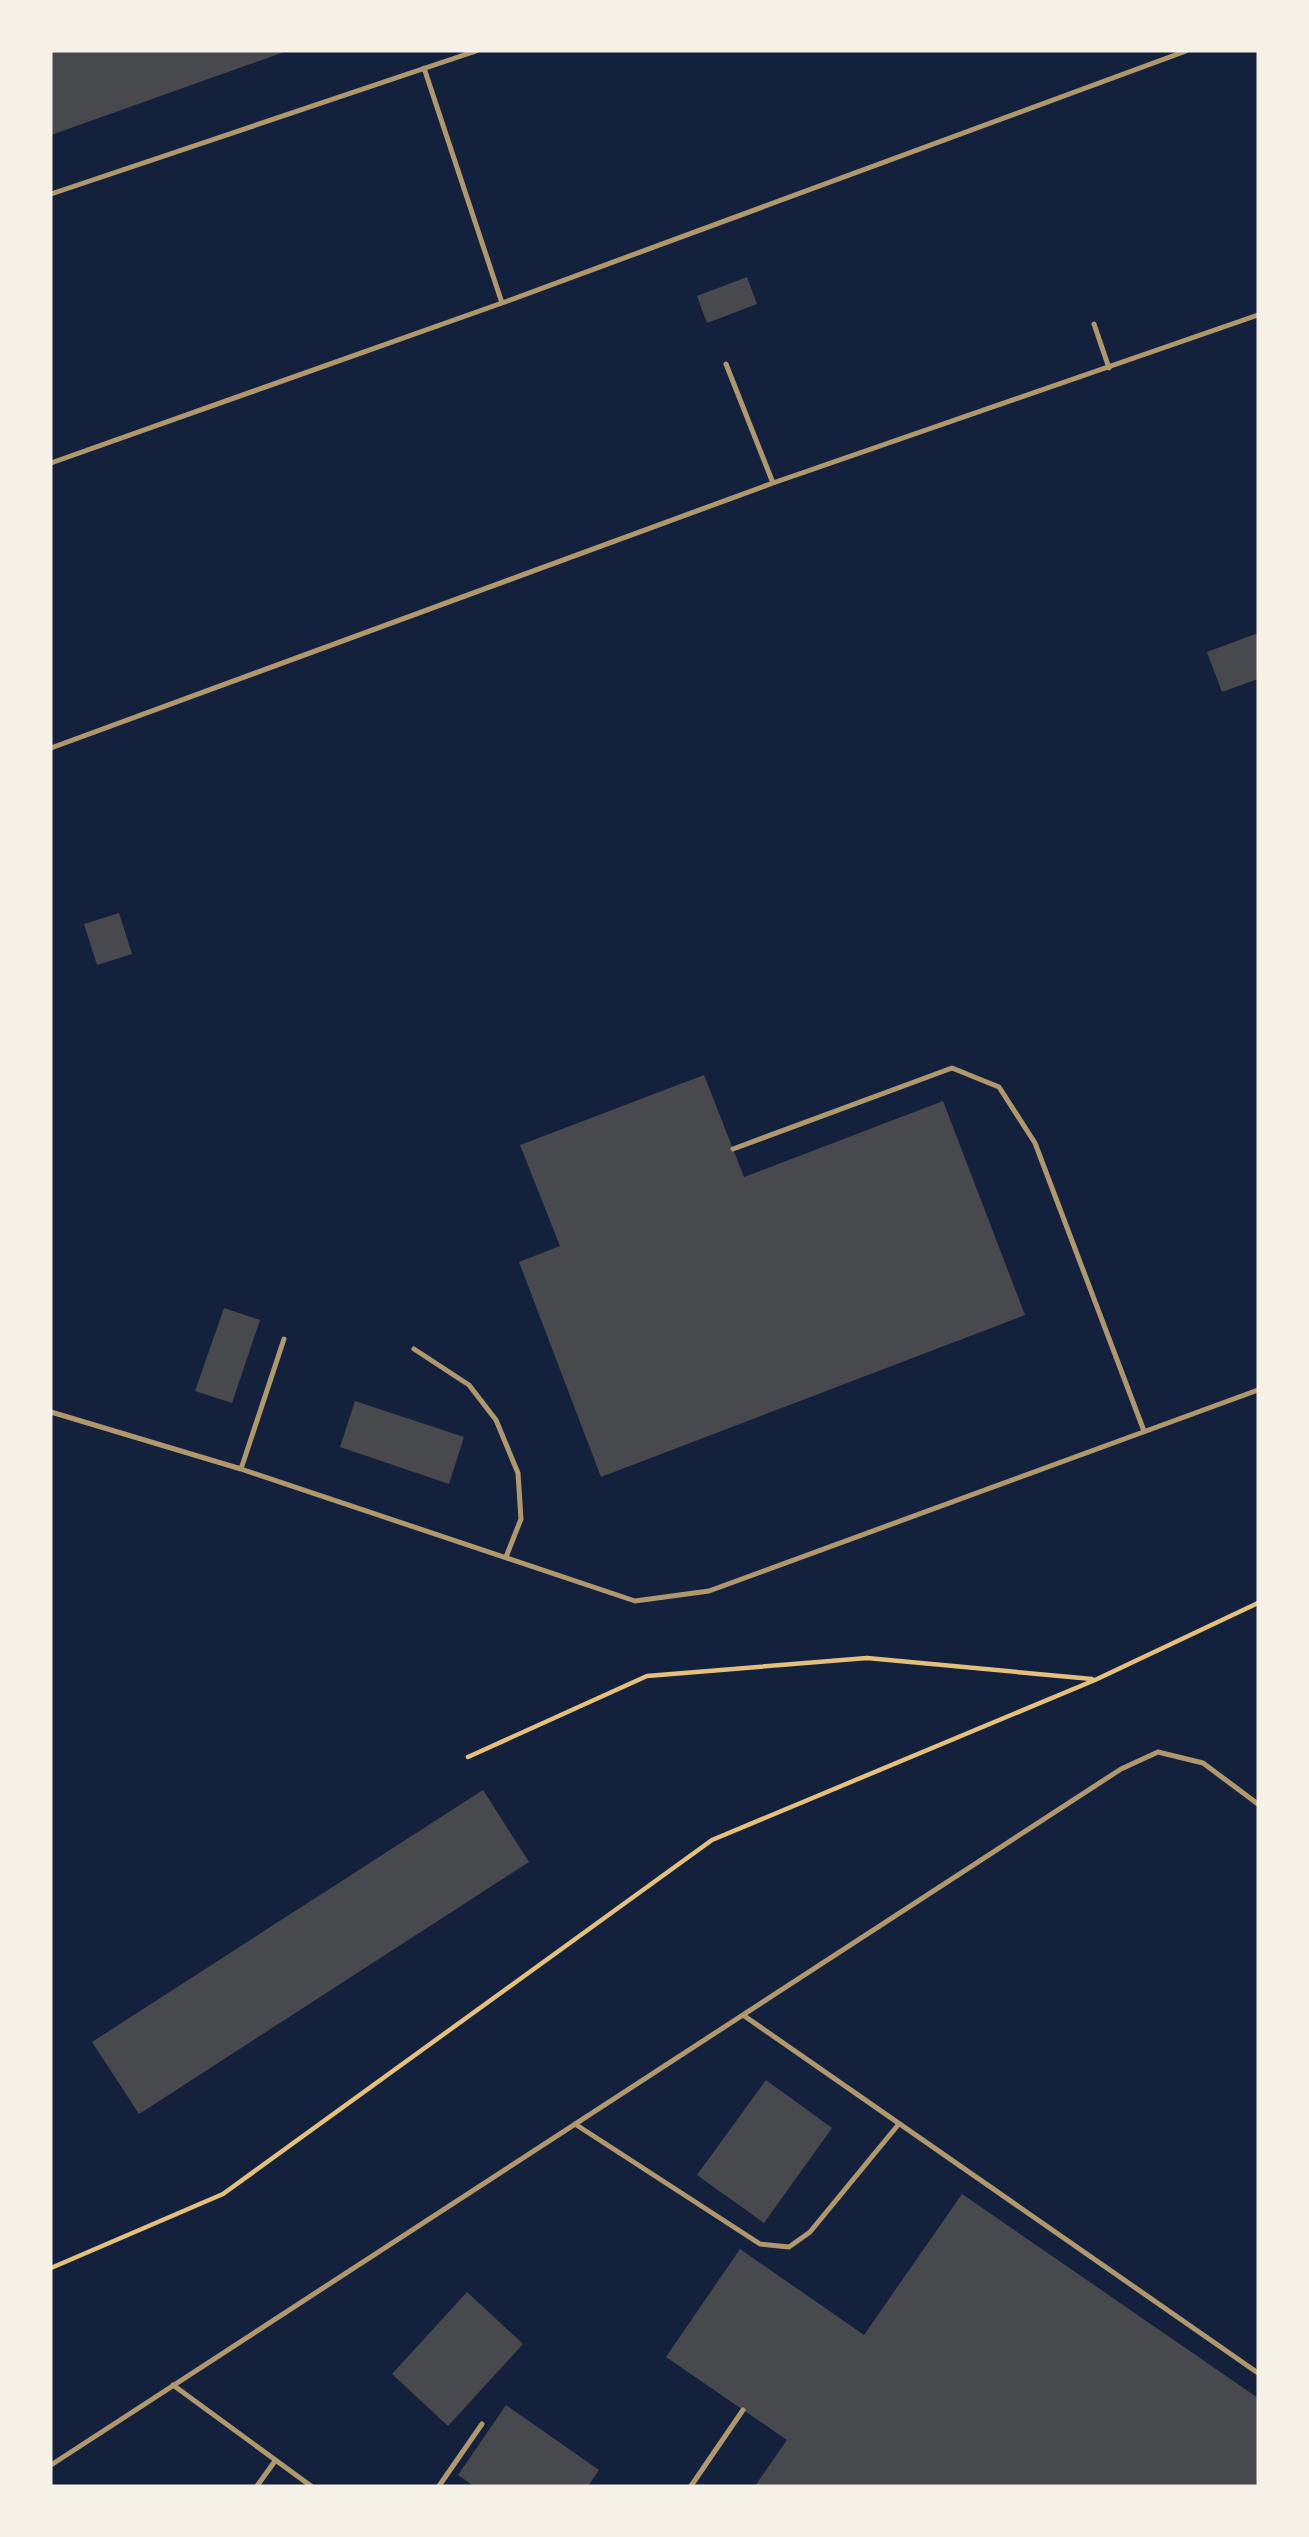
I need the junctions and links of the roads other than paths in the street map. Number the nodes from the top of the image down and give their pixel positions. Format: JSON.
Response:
{"nodes":[{"id":1,"x":476,"y":51,"type":"edge"},
{"id":2,"x":1186,"y":51,"type":"edge"},
{"id":3,"x":424,"y":68,"type":"junction"},
{"id":4,"x":51,"y":194,"type":"edge"},
{"id":5,"x":502,"y":303,"type":"junction"},
{"id":6,"x":1258,"y":315,"type":"edge"},
{"id":7,"x":1094,"y":324,"type":"dead end"},
{"id":8,"x":726,"y":364,"type":"dead end"},
{"id":9,"x":1109,"y":368,"type":"junction"},
{"id":10,"x":51,"y":463,"type":"edge"},
{"id":11,"x":774,"y":483,"type":"junction"},
{"id":12,"x":51,"y":748,"type":"edge"},
{"id":13,"x":733,"y":1149,"type":"dead end"},
{"id":14,"x":284,"y":1339,"type":"dead end"},
{"id":15,"x":414,"y":1349,"type":"dead end"},
{"id":16,"x":1258,"y":1390,"type":"edge"},
{"id":17,"x":51,"y":1412,"type":"edge"},
{"id":18,"x":1144,"y":1431,"type":"junction"},
{"id":19,"x":242,"y":1469,"type":"junction"},
{"id":20,"x":506,"y":1556,"type":"junction"},
{"id":21,"x":1258,"y":1804,"type":"edge"},
{"id":22,"x":743,"y":2015,"type":"junction"},
{"id":23,"x":575,"y":2124,"type":"junction"},
{"id":24,"x":898,"y":2125,"type":"junction"},
{"id":25,"x":1258,"y":2373,"type":"edge"},
{"id":26,"x":173,"y":2385,"type":"junction"},
{"id":27,"x":743,"y":2410,"type":"dead end"},
{"id":28,"x":482,"y":2424,"type":"dead end"},
{"id":29,"x":275,"y":2461,"type":"junction"},
{"id":30,"x":51,"y":2465,"type":"edge"},
{"id":31,"x":257,"y":2486,"type":"edge"},
{"id":32,"x":311,"y":2486,"type":"edge"},
{"id":33,"x":439,"y":2486,"type":"edge"},
{"id":34,"x":691,"y":2486,"type":"edge"}],
"edges":[{"from":1,"to":3,"type":"lane"},
{"from":2,"to":5,"type":"lane"},
{"from":3,"to":4,"type":"lane"},
{"from":3,"to":5,"type":"lane"},
{"from":5,"to":10,"type":"lane"},
{"from":6,"to":9,"type":"lane"},
{"from":7,"to":9,"type":"lane"},
{"from":8,"to":11,"type":"lane"},
{"from":9,"to":11,"type":"lane"},
{"from":11,"to":12,"type":"lane"},
{"from":13,"to":18,"type":"lane"},
{"from":14,"to":19,"type":"lane"},
{"from":15,"to":20,"type":"lane"},
{"from":16,"to":18,"type":"lane"},
{"from":17,"to":19,"type":"lane"},
{"from":18,"to":20,"type":"lane"},
{"from":19,"to":20,"type":"lane"},
{"from":21,"to":22,"type":"lane"},
{"from":22,"to":23,"type":"lane"},
{"from":22,"to":24,"type":"lane"},
{"from":23,"to":24,"type":"lane"},
{"from":23,"to":26,"type":"lane"},
{"from":24,"to":25,"type":"lane"},
{"from":26,"to":29,"type":"lane"},
{"from":26,"to":30,"type":"lane"},
{"from":27,"to":34,"type":"lane"},
{"from":28,"to":33,"type":"lane"},
{"from":29,"to":31,"type":"lane"},
{"from":29,"to":32,"type":"lane"}]}
